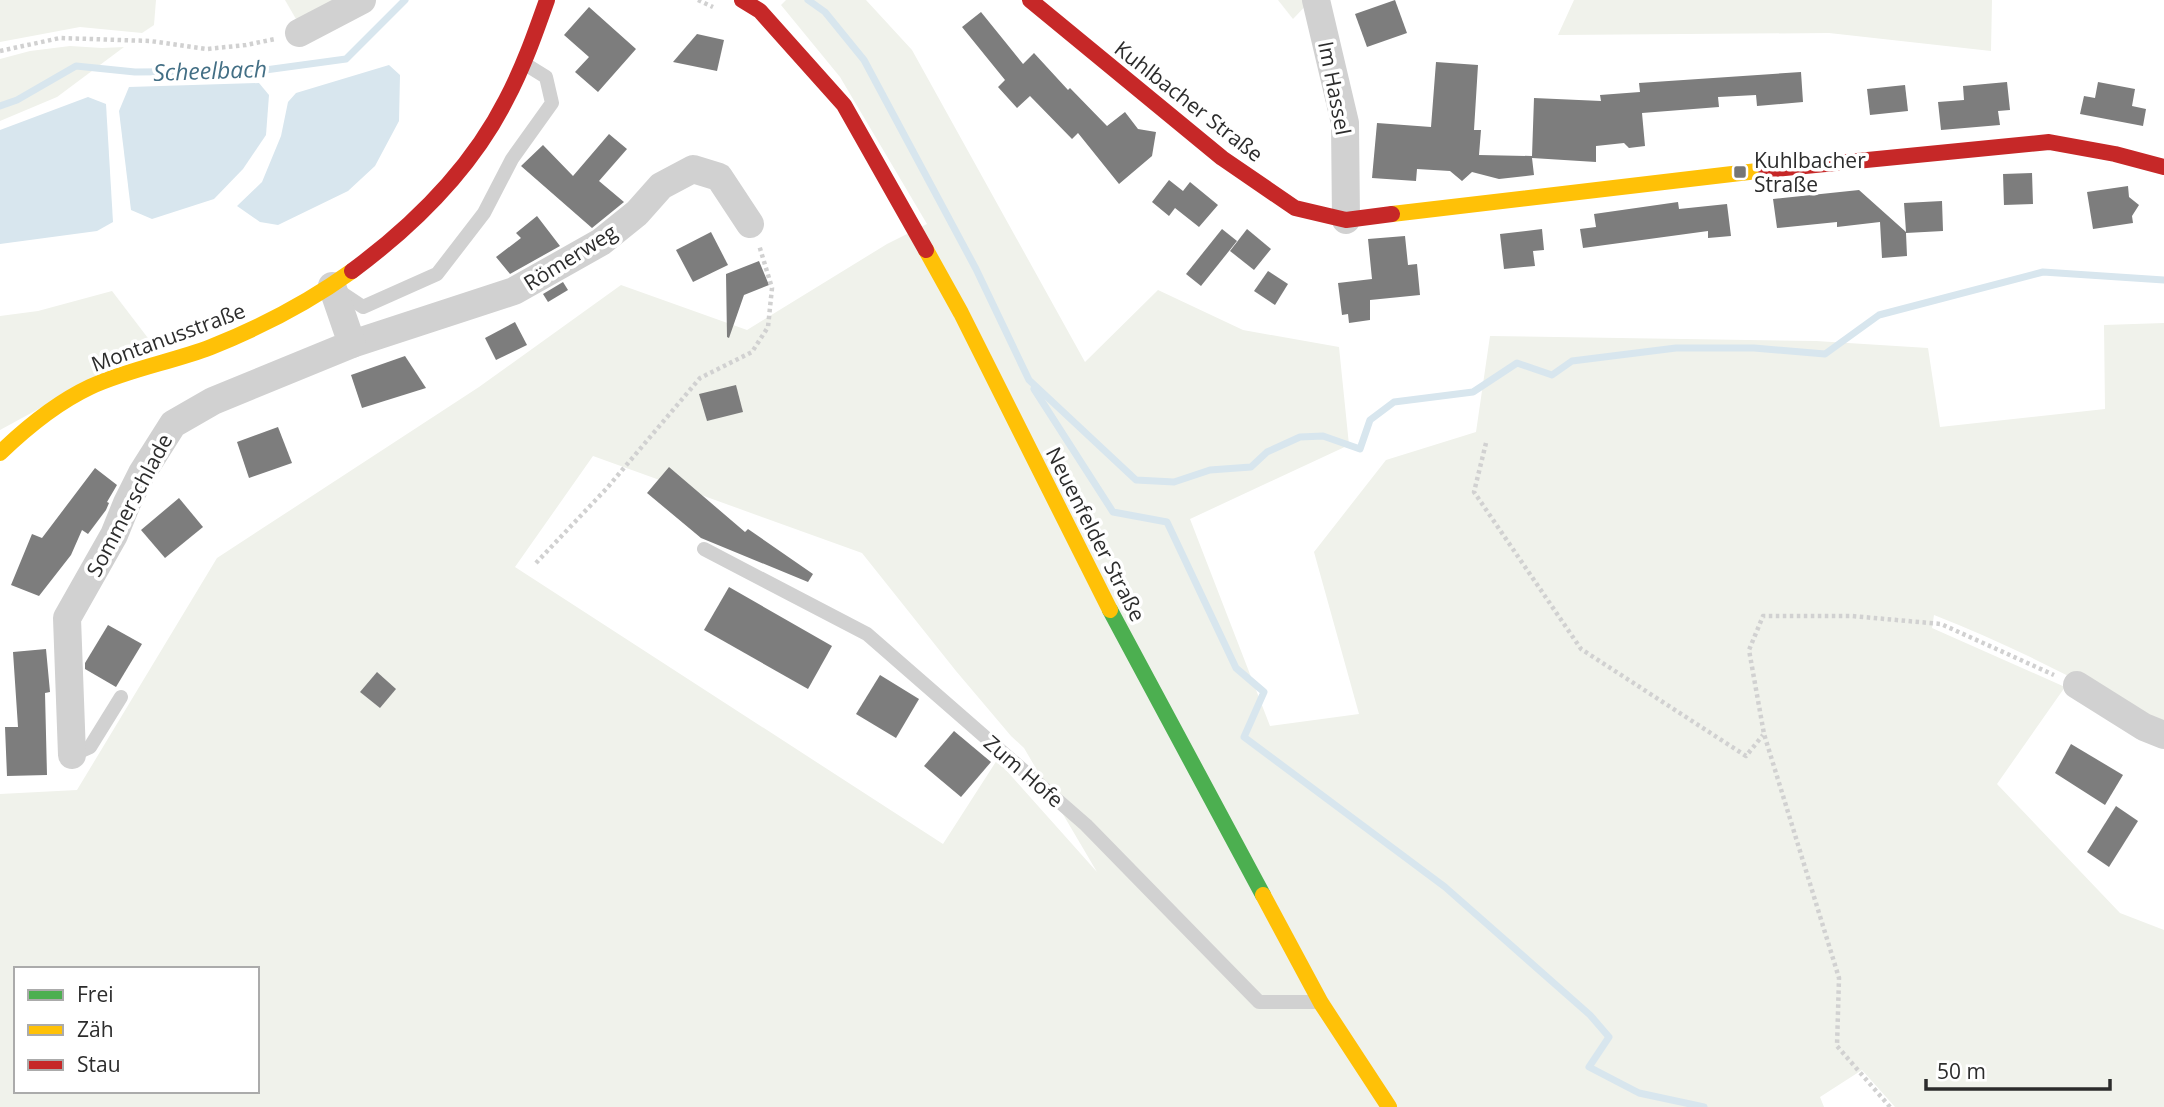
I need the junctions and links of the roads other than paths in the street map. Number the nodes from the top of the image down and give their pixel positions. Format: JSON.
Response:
{"nodes":[{"id":1,"x":362,"y":0,"type":"edge"},
{"id":2,"x":547,"y":0,"type":"edge"},
{"id":3,"x":742,"y":0,"type":"edge"},
{"id":4,"x":1030,"y":0,"type":"edge"},
{"id":5,"x":1324,"y":6,"type":"edge"},
{"id":6,"x":299,"y":33,"type":"road end"},
{"id":7,"x":524,"y":64,"type":"junction"},
{"id":8,"x":2164,"y":167,"type":"edge"},
{"id":9,"x":1346,"y":220,"type":"junction"},
{"id":10,"x":750,"y":224,"type":"road end"},
{"id":11,"x":332,"y":286,"type":"junction"},
{"id":12,"x":352,"y":344,"type":"junction"},
{"id":13,"x":0,"y":453,"type":"edge"},
{"id":14,"x":704,"y":549,"type":"dead end"},
{"id":15,"x":2077,"y":685,"type":"road end"},
{"id":16,"x":121,"y":698,"type":"dead end"},
{"id":17,"x":2164,"y":735,"type":"edge"},
{"id":18,"x":72,"y":755,"type":"joint"},
{"id":19,"x":1321,"y":1003,"type":"junction"},
{"id":20,"x":1389,"y":1107,"type":"edge"}],
"edges":[{"from":1,"to":6,"type":"street"},
{"from":2,"to":7,"type":"main road","name":"Montanusstraße"},
{"from":3,"to":19,"type":"main road","name":"Neuenfelder Straße"},
{"from":4,"to":9,"type":"main road","name":"Kuhlbacher Straße"},
{"from":5,"to":9,"type":"street","name":"Im Hassel"},
{"from":7,"to":11,"type":"main road","name":"Montanusstraße"},
{"from":7,"to":11,"type":"lane"},
{"from":8,"to":9,"type":"main road","name":"Kuhlbacher Straße"},
{"from":10,"to":12,"type":"street","name":"Römerweg"},
{"from":11,"to":12,"type":"street"},
{"from":11,"to":13,"type":"main road","name":"Montanusstraße"},
{"from":12,"to":18,"type":"street","name":"Sommerschlade"},
{"from":14,"to":19,"type":"lane","name":"Zum Hofe"},
{"from":15,"to":17,"type":"street"},
{"from":16,"to":18,"type":"lane"},
{"from":19,"to":20,"type":"main road","name":"Neuenfelder Straße"}]}
